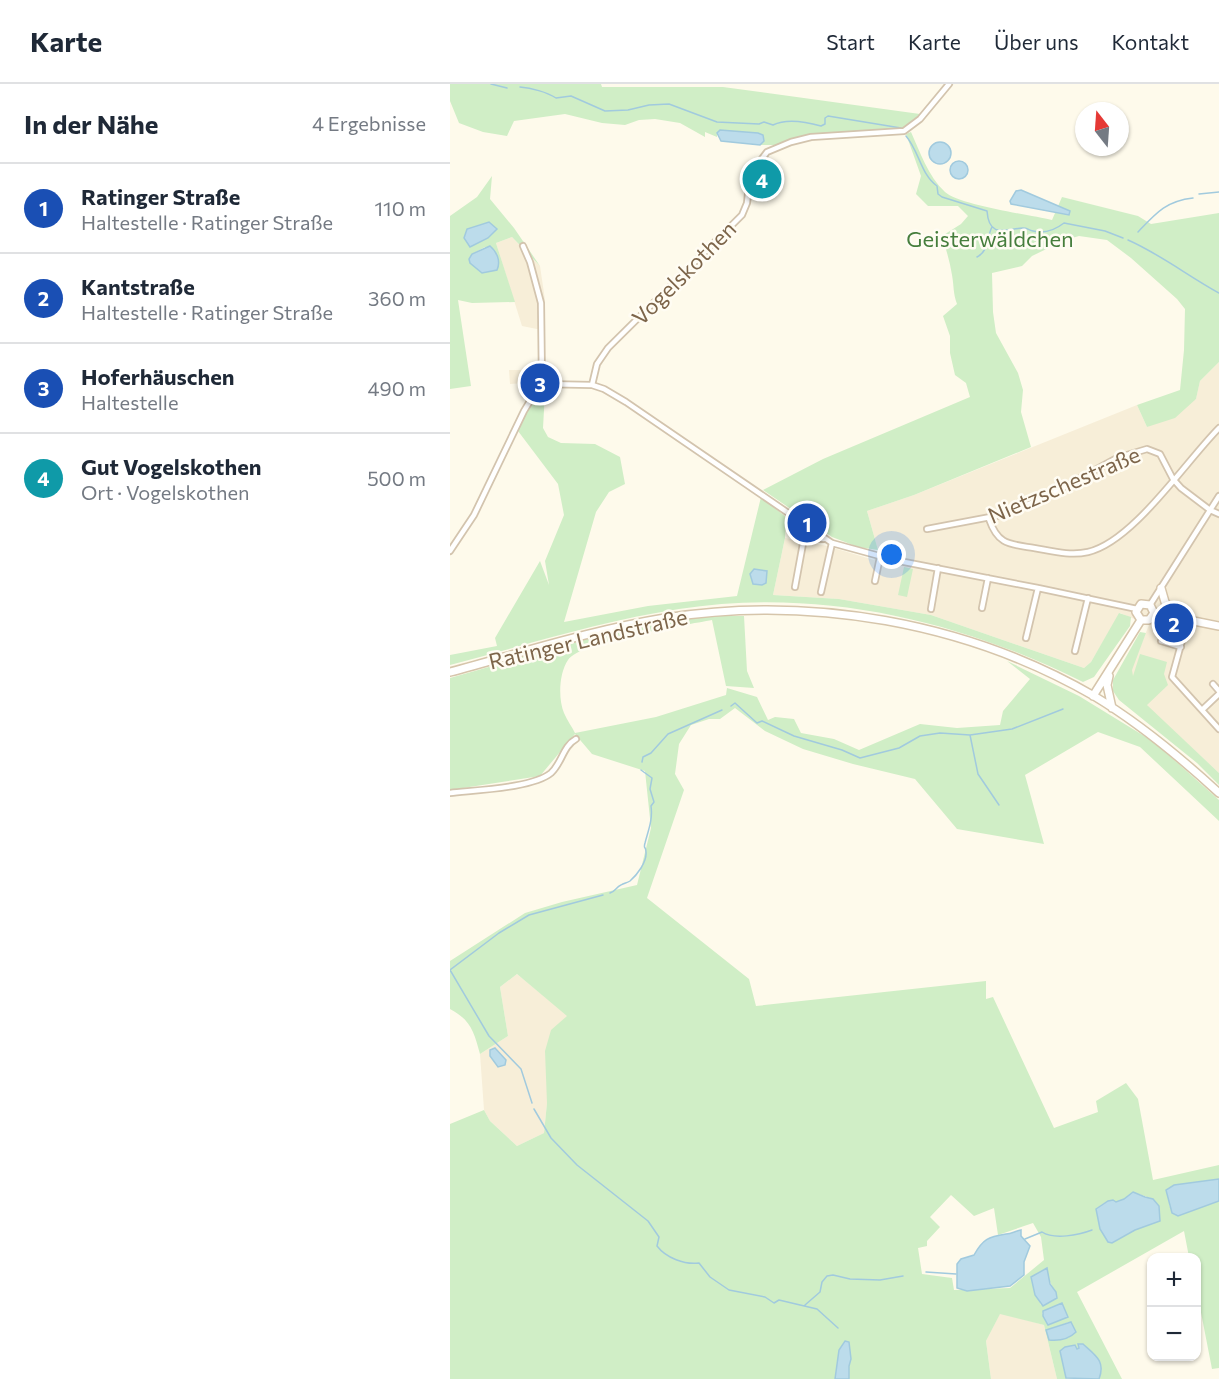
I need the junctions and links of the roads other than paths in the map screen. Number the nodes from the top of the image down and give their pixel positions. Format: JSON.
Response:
{"nodes":[{"id":1,"x":949,"y":84,"type":"edge"},
{"id":2,"x":523,"y":246,"type":"dead end"},
{"id":3,"x":542,"y":384,"type":"junction"},
{"id":4,"x":592,"y":385,"type":"junction"},
{"id":5,"x":1219,"y":428,"type":"edge"},
{"id":6,"x":1173,"y":479,"type":"junction"},
{"id":7,"x":1219,"y":496,"type":"edge"},
{"id":8,"x":1210,"y":510,"type":"junction"},
{"id":9,"x":1219,"y":514,"type":"edge"},
{"id":10,"x":989,"y":519,"type":"junction"},
{"id":11,"x":800,"y":521,"type":"junction"},
{"id":12,"x":927,"y":530,"type":"dead end"},
{"id":13,"x":804,"y":538,"type":"junction"},
{"id":14,"x":824,"y":539,"type":"junction"},
{"id":15,"x":832,"y":543,"type":"junction"},
{"id":16,"x":450,"y":551,"type":"edge"},
{"id":17,"x":880,"y":557,"type":"junction"},
{"id":18,"x":939,"y":568,"type":"junction"},
{"id":19,"x":988,"y":578,"type":"junction"},
{"id":20,"x":875,"y":581,"type":"dead end"},
{"id":21,"x":795,"y":587,"type":"dead end"},
{"id":22,"x":1038,"y":588,"type":"junction"},
{"id":23,"x":1161,"y":588,"type":"junction"},
{"id":24,"x":821,"y":592,"type":"dead end"},
{"id":25,"x":1088,"y":598,"type":"junction"},
{"id":26,"x":1150,"y":605,"type":"junction"},
{"id":27,"x":982,"y":608,"type":"dead end"},
{"id":28,"x":930,"y":609,"type":"dead end"},
{"id":29,"x":1137,"y":609,"type":"junction"},
{"id":30,"x":1154,"y":613,"type":"junction"},
{"id":31,"x":1176,"y":616,"type":"junction"},
{"id":32,"x":1188,"y":619,"type":"junction"},
{"id":33,"x":1141,"y":620,"type":"junction"},
{"id":34,"x":1219,"y":626,"type":"edge"},
{"id":35,"x":1026,"y":638,"type":"dead end"},
{"id":36,"x":1161,"y":641,"type":"dead end"},
{"id":37,"x":1181,"y":647,"type":"junction"},
{"id":38,"x":1075,"y":651,"type":"dead end"},
{"id":39,"x":1110,"y":670,"type":"junction"},
{"id":40,"x":450,"y":672,"type":"edge"},
{"id":41,"x":1213,"y":684,"type":"dead end"},
{"id":42,"x":1219,"y":693,"type":"edge"},
{"id":43,"x":1093,"y":696,"type":"junction"},
{"id":44,"x":1112,"y":708,"type":"junction"},
{"id":45,"x":1202,"y":710,"type":"junction"},
{"id":46,"x":1219,"y":729,"type":"edge"},
{"id":47,"x":576,"y":739,"type":"dead end"},
{"id":48,"x":450,"y":793,"type":"edge"},
{"id":49,"x":1219,"y":793,"type":"edge"}],
"edges":[{"from":1,"to":4,"type":"street","name":"Vogelskothen"},
{"from":2,"to":3,"type":"street"},
{"from":3,"to":4,"type":"street"},
{"from":3,"to":16,"type":"street"},
{"from":4,"to":11,"type":"street"},
{"from":5,"to":6,"type":"street"},
{"from":6,"to":8,"type":"street","name":"Nietzschestraße"},
{"from":6,"to":10,"type":"street","name":"Nietzschestraße"},
{"from":6,"to":10,"type":"street"},
{"from":7,"to":8,"type":"street"},
{"from":8,"to":9,"type":"street","name":"Nietzschestraße"},
{"from":8,"to":23,"type":"street"},
{"from":10,"to":12,"type":"street","name":"Nietzschestraße"},
{"from":11,"to":13,"type":"street"},
{"from":11,"to":14,"type":"street"},
{"from":13,"to":14,"type":"street"},
{"from":13,"to":21,"type":"street"},
{"from":14,"to":15,"type":"street"},
{"from":15,"to":17,"type":"street"},
{"from":15,"to":24,"type":"street"},
{"from":17,"to":18,"type":"street"},
{"from":17,"to":20,"type":"street"},
{"from":18,"to":19,"type":"street"},
{"from":18,"to":28,"type":"street"},
{"from":19,"to":22,"type":"street"},
{"from":19,"to":27,"type":"street"},
{"from":22,"to":25,"type":"street"},
{"from":22,"to":35,"type":"street"},
{"from":23,"to":26,"type":"street"},
{"from":23,"to":31,"type":"main road"},
{"from":25,"to":29,"type":"street"},
{"from":25,"to":38,"type":"street"},
{"from":26,"to":29,"type":"main road"},
{"from":26,"to":30,"type":"main road"},
{"from":29,"to":33,"type":"main road"},
{"from":30,"to":31,"type":"main road"},
{"from":30,"to":33,"type":"main road"},
{"from":31,"to":32,"type":"main road"},
{"from":32,"to":34,"type":"main road"},
{"from":32,"to":37,"type":"street"},
{"from":33,"to":39,"type":"main road"},
{"from":36,"to":37,"type":"street"},
{"from":37,"to":45,"type":"street"},
{"from":39,"to":43,"type":"main road"},
{"from":39,"to":44,"type":"main road"},
{"from":40,"to":43,"type":"main road","name":"Ratinger Landstraße"},
{"from":41,"to":42,"type":"street"},
{"from":42,"to":45,"type":"street"},
{"from":43,"to":44,"type":"main road","name":"Ratinger Landstraße"},
{"from":44,"to":49,"type":"main road","name":"Ratinger Landstraße"},
{"from":45,"to":46,"type":"street"},
{"from":47,"to":48,"type":"street"}]}
